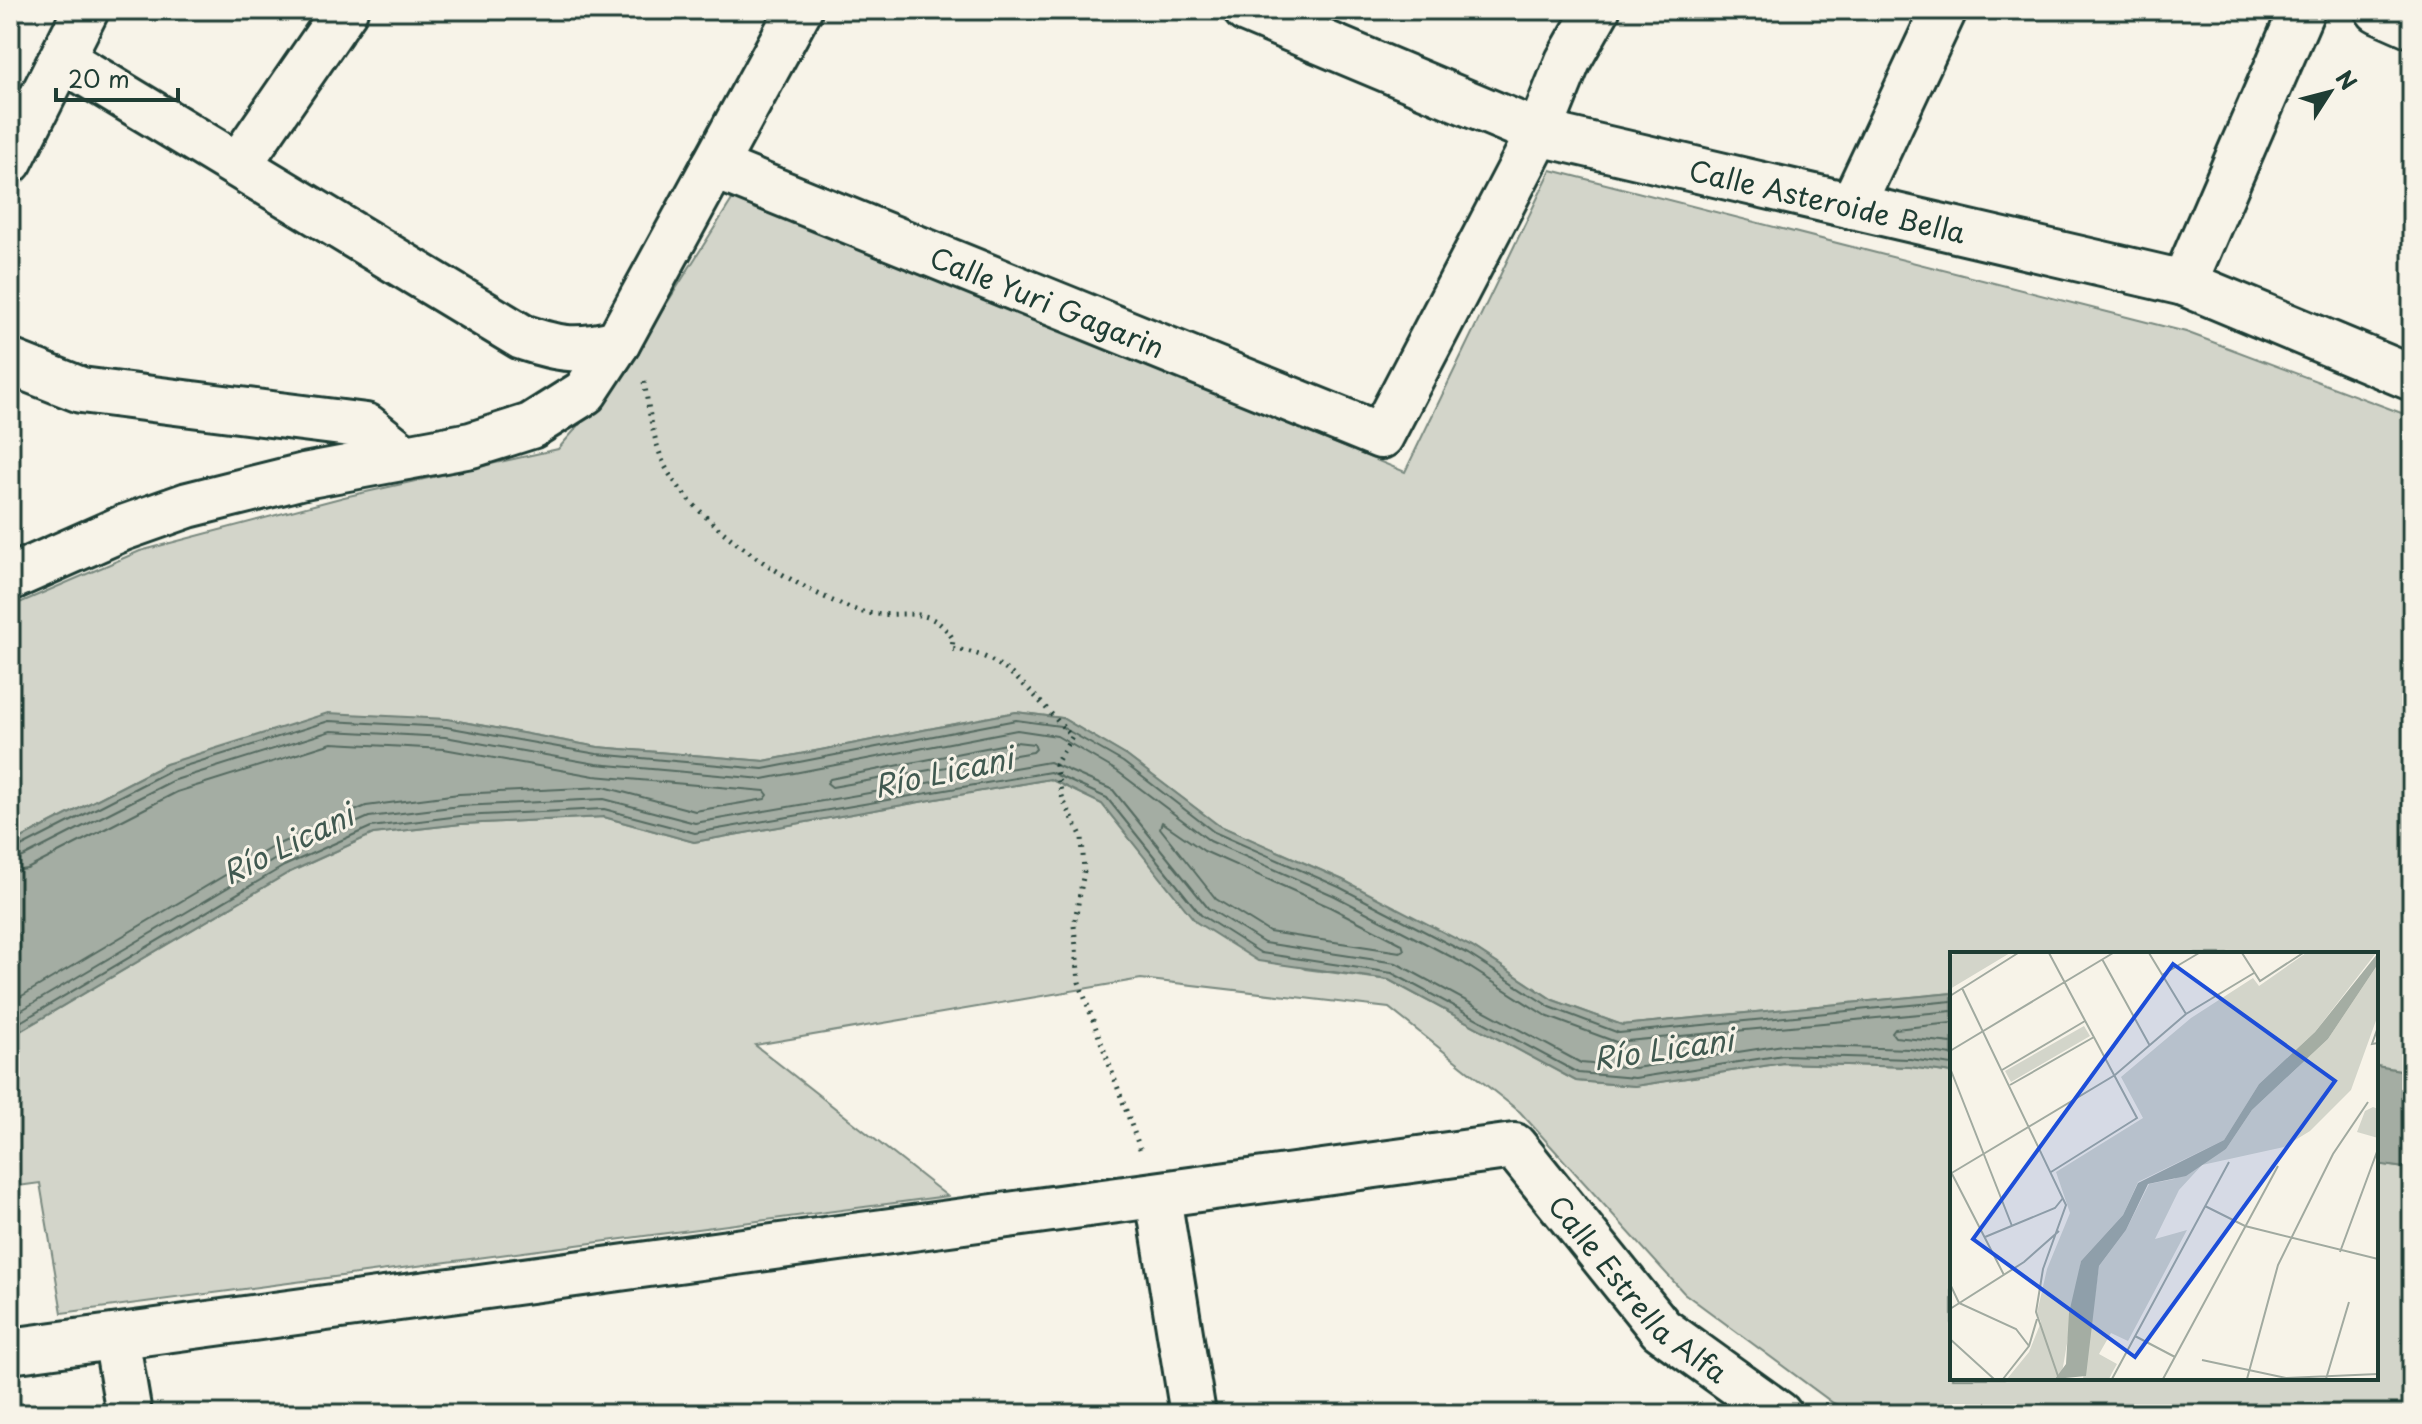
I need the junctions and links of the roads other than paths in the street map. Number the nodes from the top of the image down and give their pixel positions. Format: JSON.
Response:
{"nodes":[{"id":1,"x":86,"y":10,"type":"edge"},
{"id":2,"x":345,"y":10,"type":"edge"},
{"id":3,"x":799,"y":10,"type":"edge"},
{"id":4,"x":1246,"y":10,"type":"edge"},
{"id":5,"x":1597,"y":10,"type":"edge"},
{"id":6,"x":1944,"y":10,"type":"edge"},
{"id":7,"x":2302,"y":10,"type":"edge"},
{"id":8,"x":2378,"y":10,"type":"edge"},
{"id":9,"x":2412,"y":25,"type":"edge"},
{"id":10,"x":62,"y":59,"type":"junction"},
{"id":11,"x":1539,"y":133,"type":"junction"},
{"id":12,"x":10,"y":161,"type":"edge"},
{"id":13,"x":239,"y":164,"type":"junction"},
{"id":14,"x":714,"y":166,"type":"junction"},
{"id":15,"x":1852,"y":206,"type":"junction"},
{"id":16,"x":2184,"y":283,"type":"junction"},
{"id":17,"x":618,"y":342,"type":"junction"},
{"id":18,"x":10,"y":362,"type":"edge"},
{"id":19,"x":2412,"y":378,"type":"edge"},
{"id":20,"x":405,"y":457,"type":"junction"},
{"id":21,"x":10,"y":578,"type":"edge"},
{"id":22,"x":1158,"y":1197,"type":"junction"},
{"id":23,"x":116,"y":1337,"type":"junction"},
{"id":24,"x":10,"y":1351,"type":"edge"},
{"id":25,"x":129,"y":1414,"type":"edge"},
{"id":26,"x":1193,"y":1414,"type":"edge"},
{"id":27,"x":1779,"y":1414,"type":"edge"}],
"edges":[{"from":1,"to":10,"type":"street"},
{"from":2,"to":13,"type":"street"},
{"from":3,"to":14,"type":"street"},
{"from":4,"to":11,"type":"street","name":"Calle Asteroide Bella"},
{"from":5,"to":11,"type":"street"},
{"from":6,"to":15,"type":"street"},
{"from":7,"to":16,"type":"street"},
{"from":8,"to":9,"type":"street"},
{"from":10,"to":12,"type":"street"},
{"from":10,"to":13,"type":"street"},
{"from":11,"to":14,"type":"street","name":"Calle Yuri Gagarin"},
{"from":11,"to":15,"type":"street","name":"Calle Asteroide Bella"},
{"from":13,"to":17,"type":"street"},
{"from":14,"to":17,"type":"street"},
{"from":15,"to":16,"type":"street","name":"Calle Asteroide Bella"},
{"from":16,"to":19,"type":"street","name":"Calle Asteroide Bella"},
{"from":17,"to":20,"type":"street"},
{"from":18,"to":20,"type":"street"},
{"from":20,"to":21,"type":"street"},
{"from":22,"to":23,"type":"street"},
{"from":22,"to":26,"type":"street"},
{"from":22,"to":27,"type":"street","name":"Calle Estrella Alfa"},
{"from":23,"to":24,"type":"street"},
{"from":23,"to":25,"type":"street"}]}
